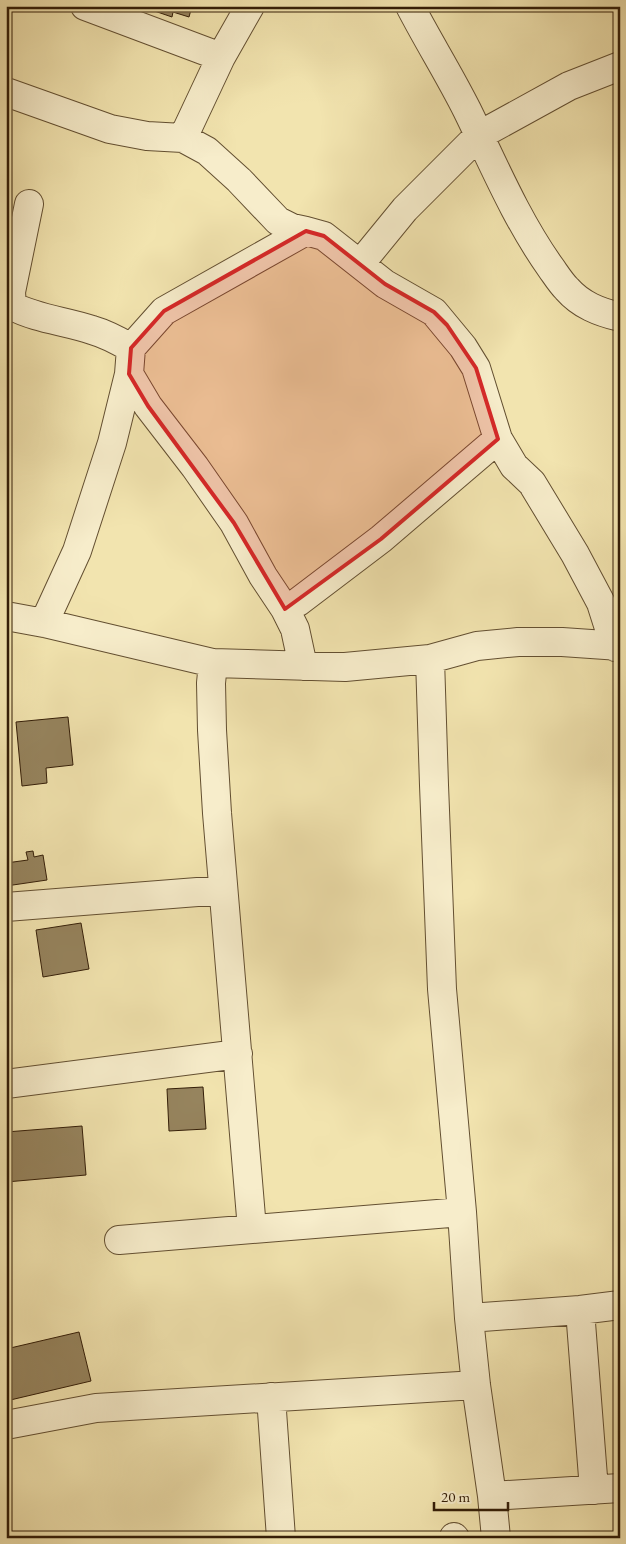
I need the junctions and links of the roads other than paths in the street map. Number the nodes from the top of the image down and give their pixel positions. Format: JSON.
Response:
{"nodes":[{"id":1,"x":85,"y":6,"type":"edge"},
{"id":2,"x":250,"y":6,"type":"edge"},
{"id":3,"x":410,"y":6,"type":"edge"},
{"id":4,"x":220,"y":57,"type":"junction"},
{"id":5,"x":620,"y":66,"type":"edge"},
{"id":6,"x":6,"y":92,"type":"edge"},
{"id":7,"x":478,"y":136,"type":"junction"},
{"id":8,"x":183,"y":138,"type":"junction"},
{"id":9,"x":29,"y":204,"type":"dead end"},
{"id":10,"x":306,"y":231,"type":"junction"},
{"id":11,"x":360,"y":264,"type":"junction"},
{"id":12,"x":620,"y":317,"type":"edge"},
{"id":13,"x":130,"y":361,"type":"junction"},
{"id":14,"x":498,"y":439,"type":"junction"},
{"id":15,"x":285,"y":609,"type":"junction"},
{"id":16,"x":6,"y":616,"type":"edge"},
{"id":17,"x":44,"y":623,"type":"junction"},
{"id":18,"x":617,"y":646,"type":"edge"},
{"id":19,"x":430,"y":659,"type":"junction"},
{"id":20,"x":212,"y":663,"type":"junction"},
{"id":21,"x":303,"y":666,"type":"junction"},
{"id":22,"x":223,"y":890,"type":"junction"},
{"id":23,"x":6,"y":907,"type":"edge"},
{"id":24,"x":238,"y":1054,"type":"junction"},
{"id":25,"x":6,"y":1084,"type":"edge"},
{"id":26,"x":462,"y":1212,"type":"junction"},
{"id":27,"x":252,"y":1229,"type":"junction"},
{"id":28,"x":120,"y":1240,"type":"dead end"},
{"id":29,"x":620,"y":1305,"type":"edge"},
{"id":30,"x":580,"y":1310,"type":"junction"},
{"id":31,"x":469,"y":1318,"type":"junction"},
{"id":32,"x":476,"y":1385,"type":"junction"},
{"id":33,"x":272,"y":1397,"type":"junction"},
{"id":34,"x":6,"y":1425,"type":"edge"},
{"id":35,"x":607,"y":1489,"type":"edge"},
{"id":36,"x":492,"y":1496,"type":"junction"},
{"id":37,"x":281,"y":1538,"type":"edge"},
{"id":38,"x":496,"y":1538,"type":"edge"}],
"edges":[{"from":1,"to":4,"type":"street"},
{"from":2,"to":4,"type":"street"},
{"from":3,"to":7,"type":"street"},
{"from":4,"to":8,"type":"street"},
{"from":5,"to":7,"type":"street"},
{"from":6,"to":8,"type":"street"},
{"from":7,"to":11,"type":"street"},
{"from":7,"to":12,"type":"street"},
{"from":8,"to":10,"type":"street"},
{"from":9,"to":13,"type":"street"},
{"from":10,"to":11,"type":"street"},
{"from":10,"to":13,"type":"street"},
{"from":11,"to":14,"type":"street"},
{"from":13,"to":15,"type":"street"},
{"from":13,"to":17,"type":"street"},
{"from":14,"to":15,"type":"street"},
{"from":14,"to":18,"type":"street"},
{"from":15,"to":21,"type":"street"},
{"from":16,"to":17,"type":"street"},
{"from":17,"to":20,"type":"street"},
{"from":18,"to":19,"type":"street"},
{"from":19,"to":21,"type":"street"},
{"from":19,"to":26,"type":"street"},
{"from":20,"to":21,"type":"street"},
{"from":20,"to":22,"type":"street"},
{"from":22,"to":23,"type":"street"},
{"from":22,"to":24,"type":"street"},
{"from":24,"to":25,"type":"street"},
{"from":24,"to":27,"type":"street"},
{"from":26,"to":27,"type":"street"},
{"from":26,"to":31,"type":"street"},
{"from":27,"to":28,"type":"street"},
{"from":29,"to":30,"type":"street"},
{"from":30,"to":31,"type":"street"},
{"from":30,"to":35,"type":"street"},
{"from":31,"to":32,"type":"street"},
{"from":32,"to":33,"type":"street"},
{"from":32,"to":36,"type":"street"},
{"from":33,"to":34,"type":"street"},
{"from":33,"to":37,"type":"street"},
{"from":35,"to":36,"type":"street"},
{"from":36,"to":38,"type":"street"}]}
